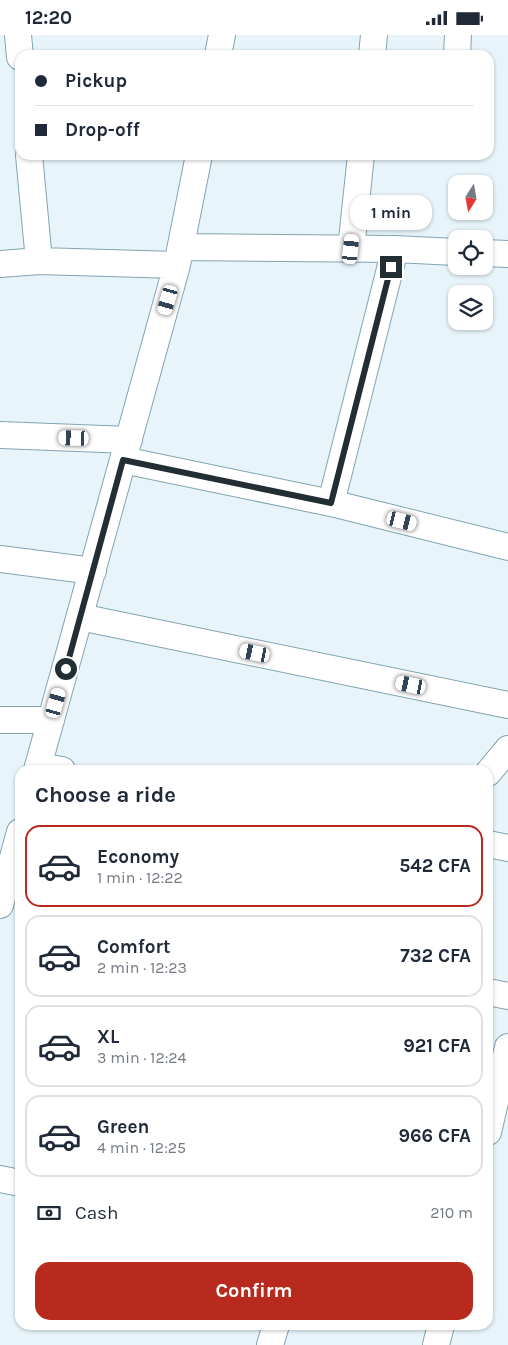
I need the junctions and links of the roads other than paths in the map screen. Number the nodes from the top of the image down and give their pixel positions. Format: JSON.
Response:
{"nodes":[{"id":1,"x":18,"y":35,"type":"edge"},
{"id":2,"x":222,"y":35,"type":"edge"},
{"id":3,"x":374,"y":35,"type":"edge"},
{"id":4,"x":458,"y":35,"type":"edge"},
{"id":5,"x":19,"y":50,"type":"edge"},
{"id":6,"x":219,"y":50,"type":"edge"},
{"id":7,"x":372,"y":50,"type":"edge"},
{"id":8,"x":457,"y":50,"type":"edge"},
{"id":9,"x":29,"y":160,"type":"edge"},
{"id":10,"x":198,"y":160,"type":"edge"},
{"id":11,"x":360,"y":160,"type":"edge"},
{"id":12,"x":351,"y":249,"type":"junction"},
{"id":13,"x":395,"y":249,"type":"junction"},
{"id":14,"x":448,"y":252,"type":"edge"},
{"id":15,"x":493,"y":253,"type":"edge"},
{"id":16,"x":508,"y":254,"type":"edge"},
{"id":17,"x":179,"y":256,"type":"junction"},
{"id":18,"x":39,"y":261,"type":"junction"},
{"id":19,"x":0,"y":264,"type":"edge"},
{"id":20,"x":0,"y":435,"type":"edge"},
{"id":21,"x":126,"y":450,"type":"junction"},
{"id":22,"x":331,"y":503,"type":"junction"},
{"id":23,"x":508,"y":547,"type":"edge"},
{"id":24,"x":0,"y":559,"type":"edge"},
{"id":25,"x":93,"y":571,"type":"junction"},
{"id":26,"x":80,"y":617,"type":"junction"},
{"id":27,"x":508,"y":705,"type":"edge"},
{"id":28,"x":0,"y":720,"type":"edge"},
{"id":29,"x":51,"y":720,"type":"junction"},
{"id":30,"x":508,"y":749,"type":"edge"},
{"id":31,"x":46,"y":765,"type":"edge"},
{"id":32,"x":493,"y":767,"type":"edge"},
{"id":33,"x":493,"y":845,"type":"edge"},
{"id":34,"x":508,"y":848,"type":"edge"},
{"id":35,"x":15,"y":850,"type":"edge"},
{"id":36,"x":0,"y":904,"type":"edge"},
{"id":37,"x":15,"y":906,"type":"edge"},
{"id":38,"x":493,"y":993,"type":"edge"},
{"id":39,"x":508,"y":996,"type":"edge"},
{"id":40,"x":508,"y":1047,"type":"edge"},
{"id":41,"x":493,"y":1111,"type":"edge"},
{"id":42,"x":0,"y":1179,"type":"edge"},
{"id":43,"x":15,"y":1182,"type":"edge"},
{"id":44,"x":274,"y":1330,"type":"edge"},
{"id":45,"x":440,"y":1330,"type":"edge"},
{"id":46,"x":270,"y":1345,"type":"edge"},
{"id":47,"x":436,"y":1345,"type":"edge"}],
"edges":[{"from":1,"to":5,"type":"street"},
{"from":2,"to":6,"type":"street"},
{"from":3,"to":7,"type":"street"},
{"from":4,"to":8,"type":"street"},
{"from":9,"to":18,"type":"street"},
{"from":10,"to":17,"type":"street"},
{"from":11,"to":12,"type":"street"},
{"from":12,"to":13,"type":"street"},
{"from":12,"to":17,"type":"street"},
{"from":13,"to":14,"type":"street"},
{"from":13,"to":22,"type":"street"},
{"from":15,"to":16,"type":"street"},
{"from":17,"to":18,"type":"street"},
{"from":17,"to":21,"type":"street"},
{"from":18,"to":19,"type":"street"},
{"from":20,"to":21,"type":"street"},
{"from":21,"to":22,"type":"street"},
{"from":21,"to":25,"type":"street"},
{"from":22,"to":23,"type":"street"},
{"from":24,"to":25,"type":"street"},
{"from":25,"to":26,"type":"street"},
{"from":26,"to":27,"type":"street"},
{"from":26,"to":29,"type":"street"},
{"from":28,"to":29,"type":"street"},
{"from":29,"to":31,"type":"street"},
{"from":30,"to":32,"type":"street"},
{"from":33,"to":34,"type":"street"},
{"from":35,"to":36,"type":"street"},
{"from":36,"to":37,"type":"street"},
{"from":38,"to":39,"type":"street"},
{"from":40,"to":41,"type":"street"},
{"from":42,"to":43,"type":"street"},
{"from":44,"to":46,"type":"street"},
{"from":45,"to":47,"type":"street"}]}
